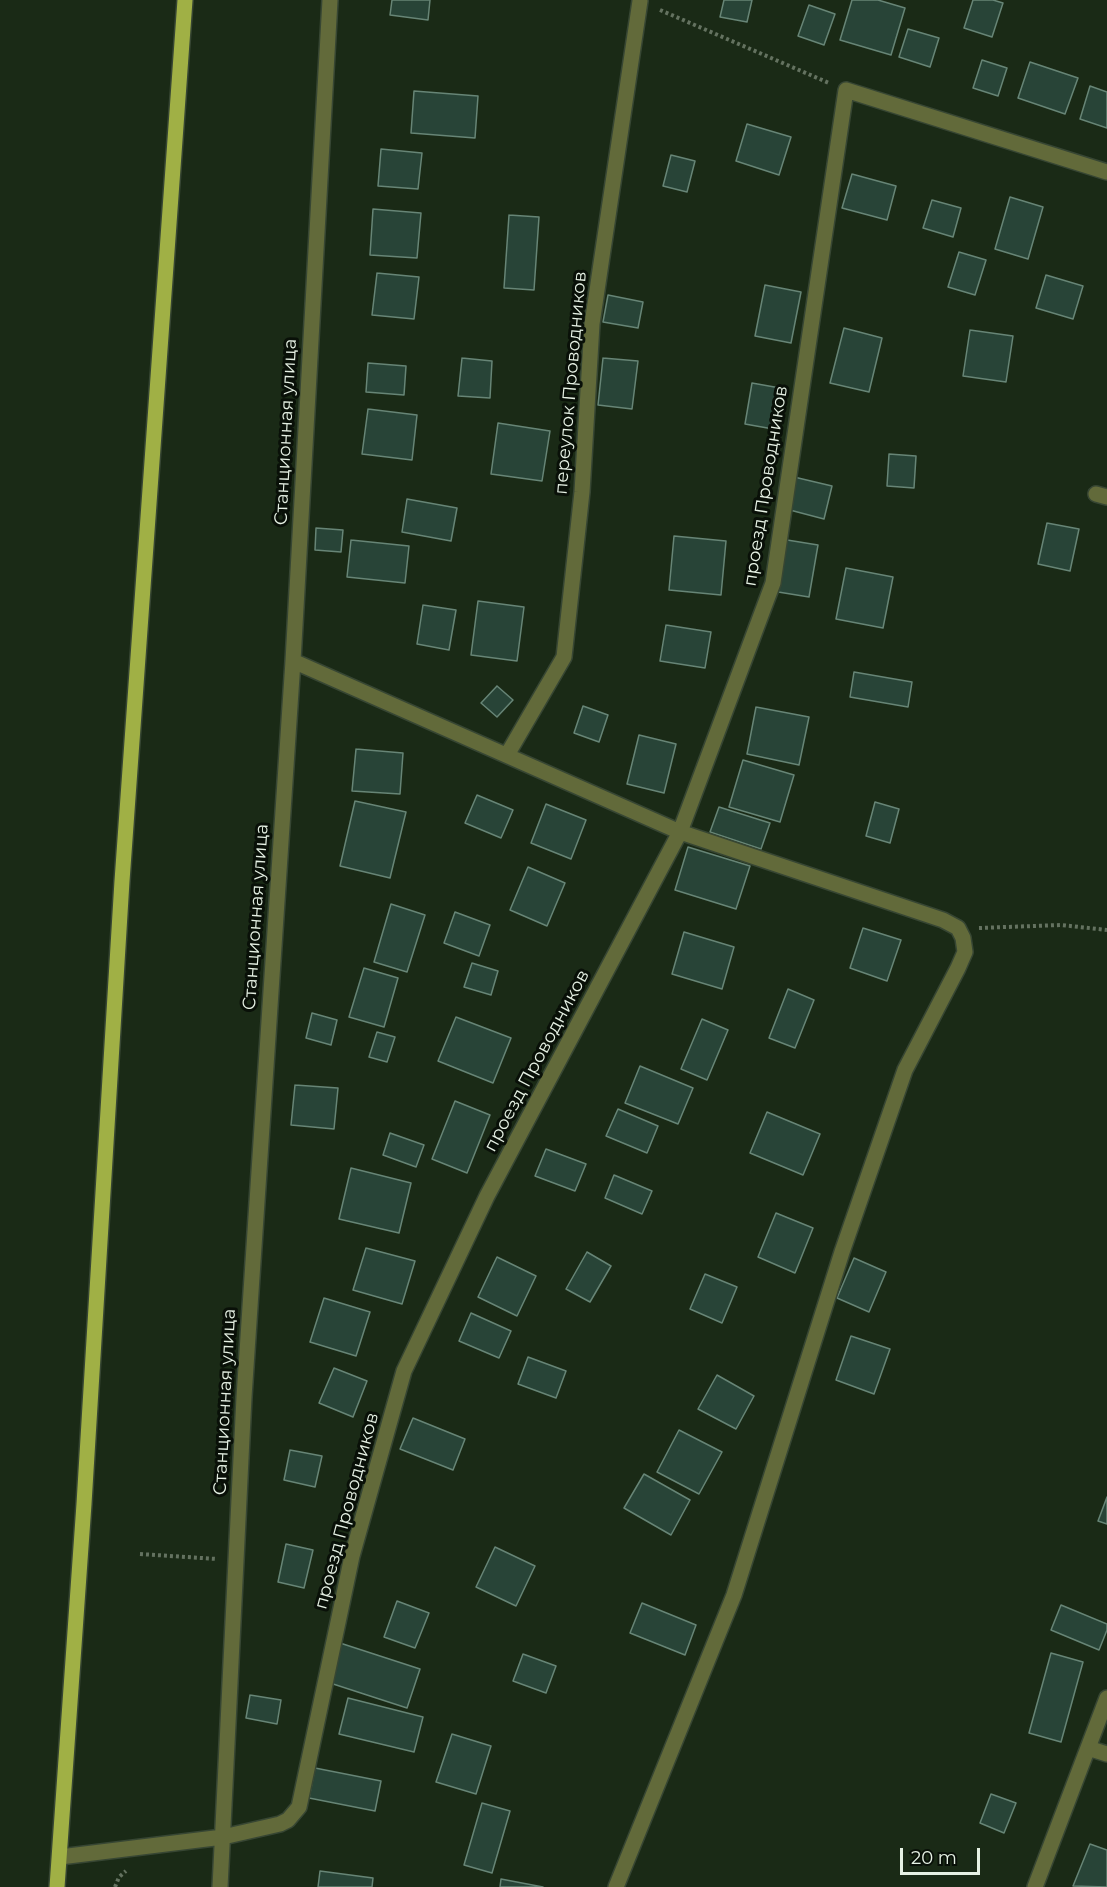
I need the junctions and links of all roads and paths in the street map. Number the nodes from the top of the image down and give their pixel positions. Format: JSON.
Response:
{"nodes":[{"id":1,"x":185,"y":0,"type":"edge"},
{"id":2,"x":330,"y":0,"type":"edge"},
{"id":3,"x":640,"y":1,"type":"edge"},
{"id":4,"x":846,"y":90,"type":"junction"},
{"id":5,"x":1107,"y":172,"type":"edge"},
{"id":6,"x":293,"y":661,"type":"junction"},
{"id":7,"x":507,"y":755,"type":"junction"},
{"id":8,"x":680,"y":832,"type":"junction"},
{"id":9,"x":985,"y":928,"type":"dead end"},
{"id":10,"x":1107,"y":930,"type":"edge"},
{"id":11,"x":140,"y":1554,"type":"dead end"},
{"id":12,"x":236,"y":1560,"type":"junction"},
{"id":13,"x":1107,"y":1698,"type":"edge"},
{"id":14,"x":1088,"y":1748,"type":"junction"},
{"id":15,"x":1107,"y":1754,"type":"edge"},
{"id":16,"x":223,"y":1836,"type":"junction"},
{"id":17,"x":60,"y":1857,"type":"junction"},
{"id":18,"x":57,"y":1887,"type":"edge"},
{"id":19,"x":220,"y":1887,"type":"edge"},
{"id":20,"x":616,"y":1887,"type":"edge"},
{"id":21,"x":1035,"y":1887,"type":"edge"}],
"edges":[{"from":1,"to":17,"type":"main road"},
{"from":2,"to":6,"type":"street","name":"Станционная улица"},
{"from":3,"to":4,"type":"path"},
{"from":3,"to":7,"type":"street","name":"переулок Проводников"},
{"from":4,"to":5,"type":"street"},
{"from":4,"to":8,"type":"street","name":"проезд Проводников"},
{"from":6,"to":7,"type":"street"},
{"from":6,"to":12,"type":"street","name":"Станционная улица"},
{"from":7,"to":8,"type":"street"},
{"from":8,"to":16,"type":"street","name":"проезд Проводников"},
{"from":8,"to":20,"type":"street"},
{"from":9,"to":10,"type":"path"},
{"from":11,"to":12,"type":"path"},
{"from":12,"to":16,"type":"street","name":"Станционная улица"},
{"from":13,"to":14,"type":"street"},
{"from":14,"to":15,"type":"street"},
{"from":14,"to":21,"type":"street"},
{"from":16,"to":17,"type":"street","name":"проезд Проводников"},
{"from":16,"to":19,"type":"street","name":"Станционная улица"},
{"from":17,"to":18,"type":"main road"}]}
